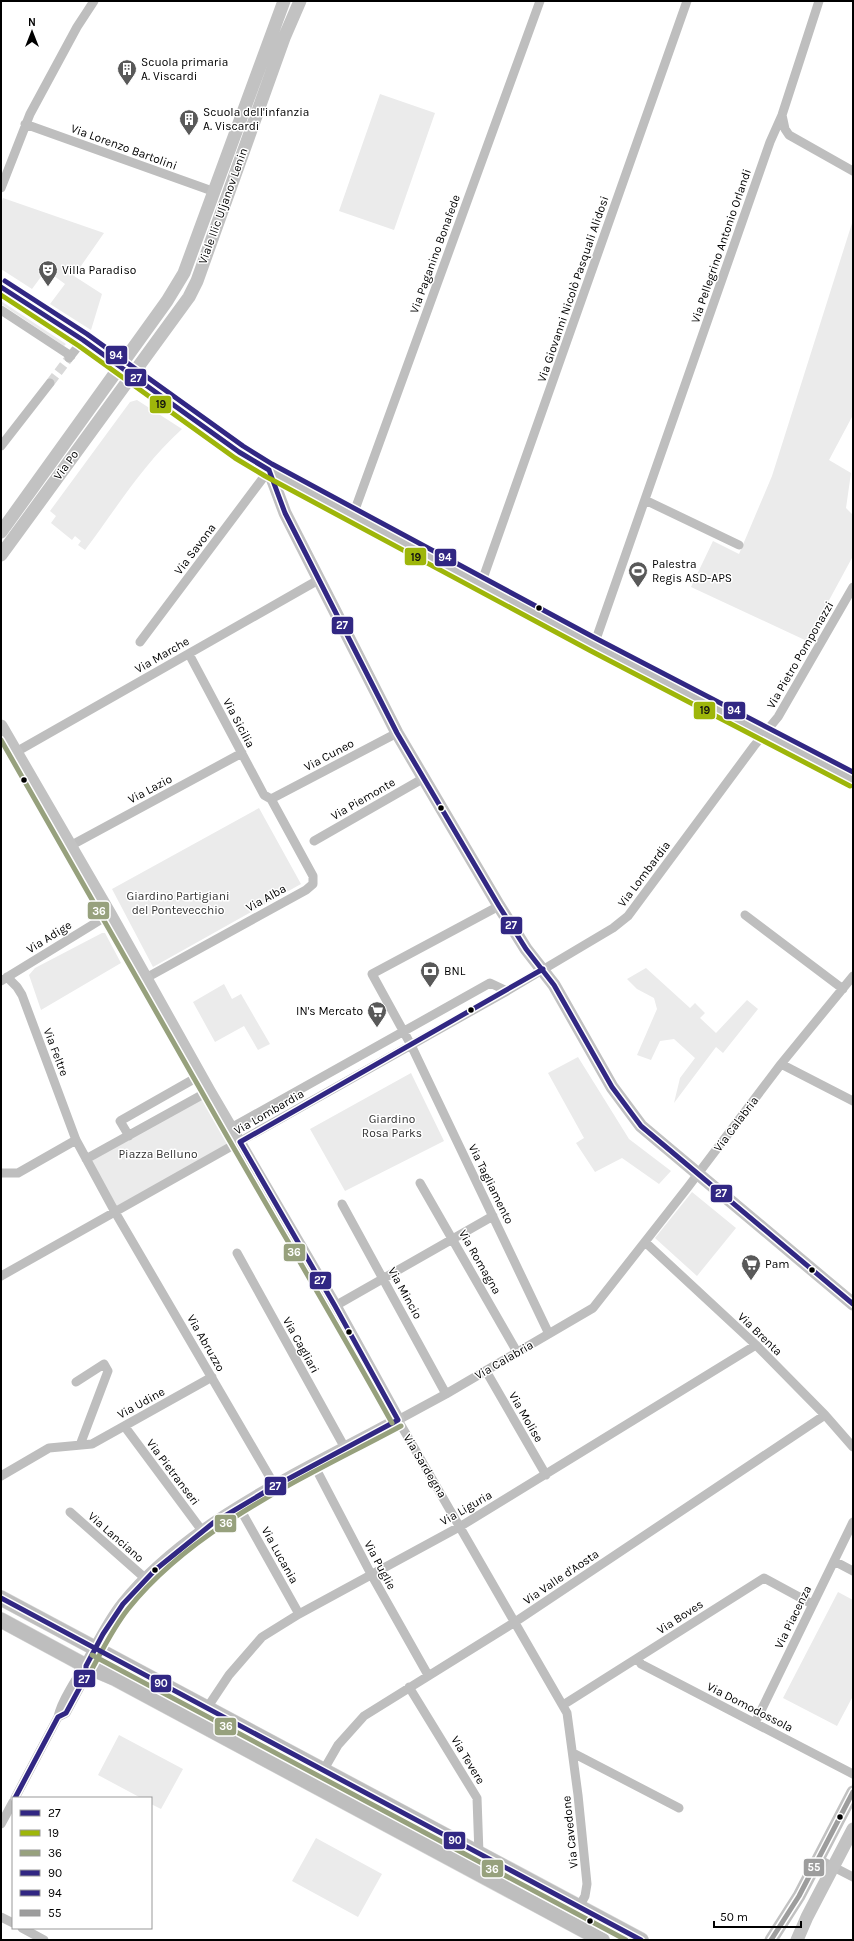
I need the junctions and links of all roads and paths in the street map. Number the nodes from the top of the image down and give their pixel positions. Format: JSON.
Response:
{"nodes":[{"id":1,"x":94,"y":1,"type":"edge"},
{"id":2,"x":284,"y":1,"type":"edge"},
{"id":3,"x":300,"y":1,"type":"edge"},
{"id":4,"x":540,"y":1,"type":"edge"},
{"id":5,"x":687,"y":1,"type":"edge"},
{"id":6,"x":819,"y":1,"type":"edge"},
{"id":7,"x":782,"y":116,"type":"junction"},
{"id":8,"x":25,"y":124,"type":"junction"},
{"id":9,"x":853,"y":171,"type":"edge"},
{"id":10,"x":1,"y":188,"type":"edge"},
{"id":11,"x":215,"y":192,"type":"junction"},
{"id":12,"x":1,"y":287,"type":"edge"},
{"id":13,"x":1,"y":310,"type":"edge"},
{"id":14,"x":83,"y":340,"type":"junction"},
{"id":15,"x":126,"y":371,"type":"junction"},
{"id":16,"x":50,"y":383,"type":"tunnel mouth"},
{"id":17,"x":1,"y":446,"type":"edge"},
{"id":18,"x":269,"y":470,"type":"junction"},
{"id":19,"x":645,"y":500,"type":"junction"},
{"id":20,"x":353,"y":514,"type":"junction"},
{"id":21,"x":1,"y":532,"type":"edge"},
{"id":22,"x":739,"y":545,"type":"dead end"},
{"id":23,"x":1,"y":555,"type":"edge"},
{"id":24,"x":320,"y":579,"type":"junction"},
{"id":25,"x":481,"y":584,"type":"junction"},
{"id":26,"x":853,"y":588,"type":"edge"},
{"id":27,"x":140,"y":642,"type":"dead end"},
{"id":28,"x":594,"y":645,"type":"junction"},
{"id":29,"x":189,"y":654,"type":"junction"},
{"id":30,"x":1,"y":726,"type":"edge"},
{"id":31,"x":397,"y":733,"type":"junction"},
{"id":32,"x":764,"y":734,"type":"junction"},
{"id":33,"x":16,"y":752,"type":"junction"},
{"id":34,"x":242,"y":753,"type":"junction"},
{"id":35,"x":424,"y":778,"type":"junction"},
{"id":36,"x":853,"y":780,"type":"edge"},
{"id":37,"x":271,"y":799,"type":"junction"},
{"id":38,"x":314,"y":841,"type":"dead end"},
{"id":39,"x":70,"y":846,"type":"junction"},
{"id":40,"x":499,"y":906,"type":"junction"},
{"id":41,"x":110,"y":914,"type":"junction"},
{"id":42,"x":745,"y":915,"type":"dead end"},
{"id":43,"x":543,"y":969,"type":"junction"},
{"id":44,"x":853,"y":976,"type":"edge"},
{"id":45,"x":146,"y":978,"type":"junction"},
{"id":46,"x":4,"y":979,"type":"edge"},
{"id":47,"x":842,"y":989,"type":"junction"},
{"id":48,"x":507,"y":991,"type":"junction"},
{"id":49,"x":404,"y":1032,"type":"junction"},
{"id":50,"x":411,"y":1045,"type":"junction"},
{"id":51,"x":782,"y":1064,"type":"junction"},
{"id":52,"x":201,"y":1076,"type":"junction"},
{"id":53,"x":210,"y":1091,"type":"junction"},
{"id":54,"x":853,"y":1102,"type":"edge"},
{"id":55,"x":231,"y":1128,"type":"junction"},
{"id":56,"x":129,"y":1136,"type":"junction"},
{"id":57,"x":76,"y":1140,"type":"junction"},
{"id":58,"x":240,"y":1142,"type":"junction"},
{"id":59,"x":86,"y":1159,"type":"junction"},
{"id":60,"x":1,"y":1173,"type":"edge"},
{"id":61,"x":698,"y":1174,"type":"junction"},
{"id":62,"x":420,"y":1184,"type":"dead end"},
{"id":63,"x":342,"y":1204,"type":"dead end"},
{"id":64,"x":115,"y":1212,"type":"junction"},
{"id":65,"x":493,"y":1216,"type":"junction"},
{"id":66,"x":453,"y":1238,"type":"junction"},
{"id":67,"x":645,"y":1242,"type":"junction"},
{"id":68,"x":237,"y":1253,"type":"dead end"},
{"id":69,"x":1,"y":1276,"type":"edge"},
{"id":70,"x":383,"y":1279,"type":"junction"},
{"id":71,"x":853,"y":1304,"type":"edge"},
{"id":72,"x":335,"y":1306,"type":"junction"},
{"id":73,"x":549,"y":1334,"type":"junction"},
{"id":74,"x":756,"y":1345,"type":"junction"},
{"id":75,"x":517,"y":1352,"type":"junction"},
{"id":76,"x":486,"y":1371,"type":"junction"},
{"id":77,"x":212,"y":1377,"type":"junction"},
{"id":78,"x":76,"y":1382,"type":"dead end"},
{"id":79,"x":446,"y":1394,"type":"junction"},
{"id":80,"x":825,"y":1415,"type":"junction"},
{"id":81,"x":398,"y":1420,"type":"junction"},
{"id":82,"x":125,"y":1427,"type":"junction"},
{"id":83,"x":80,"y":1445,"type":"junction"},
{"id":84,"x":853,"y":1447,"type":"edge"},
{"id":85,"x":345,"y":1448,"type":"junction"},
{"id":86,"x":314,"y":1465,"type":"junction"},
{"id":87,"x":546,"y":1475,"type":"junction"},
{"id":88,"x":1,"y":1476,"type":"edge"},
{"id":89,"x":275,"y":1486,"type":"junction"},
{"id":90,"x":239,"y":1507,"type":"junction"},
{"id":91,"x":70,"y":1512,"type":"dead end"},
{"id":92,"x":853,"y":1522,"type":"edge"},
{"id":93,"x":461,"y":1526,"type":"junction"},
{"id":94,"x":203,"y":1532,"type":"junction"},
{"id":95,"x":834,"y":1561,"type":"junction"},
{"id":96,"x":853,"y":1571,"type":"edge"},
{"id":97,"x":371,"y":1574,"type":"junction"},
{"id":98,"x":146,"y":1579,"type":"junction"},
{"id":99,"x":1,"y":1598,"type":"edge"},
{"id":100,"x":812,"y":1604,"type":"junction"},
{"id":101,"x":299,"y":1614,"type":"junction"},
{"id":102,"x":1,"y":1620,"type":"edge"},
{"id":103,"x":515,"y":1622,"type":"junction"},
{"id":104,"x":95,"y":1649,"type":"junction"},
{"id":105,"x":638,"y":1659,"type":"junction"},
{"id":106,"x":86,"y":1666,"type":"junction"},
{"id":107,"x":428,"y":1675,"type":"junction"},
{"id":108,"x":409,"y":1687,"type":"junction"},
{"id":109,"x":563,"y":1705,"type":"junction"},
{"id":110,"x":207,"y":1708,"type":"junction"},
{"id":111,"x":755,"y":1723,"type":"junction"},
{"id":112,"x":572,"y":1753,"type":"junction"},
{"id":113,"x":323,"y":1771,"type":"junction"},
{"id":114,"x":853,"y":1774,"type":"edge"},
{"id":115,"x":853,"y":1792,"type":"edge"},
{"id":116,"x":16,"y":1797,"type":"edge"},
{"id":117,"x":12,"y":1804,"type":"edge"},
{"id":118,"x":679,"y":1808,"type":"dead end"},
{"id":119,"x":1,"y":1824,"type":"edge"},
{"id":120,"x":853,"y":1829,"type":"edge"},
{"id":121,"x":479,"y":1854,"type":"junction"},
{"id":122,"x":818,"y":1859,"type":"junction"},
{"id":123,"x":833,"y":1867,"type":"junction"},
{"id":124,"x":853,"y":1877,"type":"edge"},
{"id":125,"x":579,"y":1907,"type":"junction"},
{"id":126,"x":1,"y":1917,"type":"edge"},
{"id":127,"x":12,"y":1923,"type":"edge"},
{"id":128,"x":24,"y":1929,"type":"edge"},
{"id":129,"x":44,"y":1940,"type":"edge"},
{"id":130,"x":602,"y":1940,"type":"edge"},
{"id":131,"x":641,"y":1940,"type":"edge"},
{"id":132,"x":771,"y":1940,"type":"edge"},
{"id":133,"x":797,"y":1940,"type":"edge"}],
"edges":[{"from":1,"to":8,"type":"street"},
{"from":2,"to":11,"type":"street","name":"Viale Ilic Uljanov Lenin"},
{"from":3,"to":15,"type":"street","name":"Viale Ilic Uljanov Lenin"},
{"from":4,"to":20,"type":"street","name":"Via Paganino Bonafede"},
{"from":5,"to":25,"type":"street","name":"Via Giovanni Nicolò Pasquali Alidosi"},
{"from":6,"to":7,"type":"street","name":"Via Pellegrino Antonio Orlandi"},
{"from":7,"to":9,"type":"street"},
{"from":7,"to":19,"type":"street","name":"Via Pellegrino Antonio Orlandi"},
{"from":8,"to":10,"type":"street"},
{"from":8,"to":11,"type":"street","name":"Via Lorenzo Bartolini"},
{"from":11,"to":15,"type":"street","name":"Viale Ilic Uljanov Lenin"},
{"from":12,"to":14,"type":"main road"},
{"from":13,"to":14,"type":"street"},
{"from":14,"to":15,"type":"main road"},
{"from":15,"to":18,"type":"main road"},
{"from":15,"to":21,"type":"street","name":"Via Po"},
{"from":15,"to":23,"type":"street","name":"Via Po"},
{"from":16,"to":17,"type":"street"},
{"from":18,"to":20,"type":"main road"},
{"from":18,"to":24,"type":"street"},
{"from":18,"to":27,"type":"street","name":"Via Savona"},
{"from":19,"to":22,"type":"street"},
{"from":19,"to":28,"type":"street","name":"Via Pellegrino Antonio Orlandi"},
{"from":20,"to":25,"type":"main road"},
{"from":24,"to":29,"type":"street","name":"Via Marche"},
{"from":24,"to":31,"type":"street"},
{"from":25,"to":28,"type":"main road"},
{"from":26,"to":32,"type":"street","name":"Via Pietro Pomponazzi"},
{"from":28,"to":32,"type":"main road"},
{"from":29,"to":33,"type":"street","name":"Via Marche"},
{"from":29,"to":34,"type":"street","name":"Via Sicilia"},
{"from":30,"to":33,"type":"street","name":"Via Sardegna"},
{"from":31,"to":35,"type":"street"},
{"from":31,"to":37,"type":"street","name":"Via Cuneo"},
{"from":32,"to":36,"type":"main road"},
{"from":32,"to":43,"type":"street","name":"Via Lombardia"},
{"from":33,"to":39,"type":"street","name":"Via Sardegna"},
{"from":34,"to":37,"type":"street","name":"Via Sicilia"},
{"from":34,"to":39,"type":"street","name":"Via Lazio"},
{"from":35,"to":38,"type":"street","name":"Via Piemonte"},
{"from":35,"to":40,"type":"street"},
{"from":37,"to":45,"type":"street","name":"Via Alba"},
{"from":39,"to":41,"type":"street","name":"Via Sardegna"},
{"from":40,"to":43,"type":"street"},
{"from":40,"to":49,"type":"street"},
{"from":41,"to":45,"type":"street","name":"Via Sardegna"},
{"from":41,"to":46,"type":"street","name":"Via Adige"},
{"from":42,"to":47,"type":"street"},
{"from":43,"to":48,"type":"street","name":"Via Lombardia"},
{"from":43,"to":61,"type":"street"},
{"from":44,"to":47,"type":"street","name":"Via Calabria"},
{"from":45,"to":52,"type":"street","name":"Via Sardegna"},
{"from":46,"to":57,"type":"street","name":"Via Feltre"},
{"from":47,"to":51,"type":"street","name":"Via Calabria"},
{"from":48,"to":49,"type":"street","name":"Via Lombardia"},
{"from":48,"to":50,"type":"street","name":"Via Lombardia"},
{"from":49,"to":50,"type":"street","name":"Via Tagliamento"},
{"from":49,"to":55,"type":"street","name":"Via Lombardia"},
{"from":50,"to":58,"type":"street","name":"Via Lombardia"},
{"from":50,"to":65,"type":"street","name":"Via Tagliamento"},
{"from":51,"to":54,"type":"street"},
{"from":51,"to":61,"type":"street","name":"Via Calabria"},
{"from":52,"to":53,"type":"street","name":"Via Sardegna"},
{"from":52,"to":56,"type":"street"},
{"from":53,"to":55,"type":"street","name":"Via Sardegna"},
{"from":53,"to":56,"type":"street"},
{"from":55,"to":58,"type":"street","name":"Via Sardegna"},
{"from":56,"to":59,"type":"street"},
{"from":57,"to":59,"type":"street"},
{"from":57,"to":60,"type":"street"},
{"from":58,"to":64,"type":"street","name":"Via Lombardia"},
{"from":58,"to":72,"type":"street","name":"Via Sardegna"},
{"from":59,"to":64,"type":"street"},
{"from":61,"to":67,"type":"street","name":"Via Calabria"},
{"from":61,"to":71,"type":"street"},
{"from":62,"to":66,"type":"street","name":"Via Romagna"},
{"from":63,"to":70,"type":"street","name":"Via Mincio"},
{"from":64,"to":69,"type":"street","name":"Via Lombardia"},
{"from":64,"to":77,"type":"street","name":"Via Abruzzo"},
{"from":65,"to":66,"type":"street"},
{"from":65,"to":73,"type":"street","name":"Via Tagliamento"},
{"from":66,"to":70,"type":"street"},
{"from":66,"to":75,"type":"street","name":"Via Romagna"},
{"from":67,"to":73,"type":"street","name":"Via Calabria"},
{"from":67,"to":74,"type":"street","name":"Via Brenta"},
{"from":68,"to":85,"type":"street","name":"Via Cagliari"},
{"from":70,"to":72,"type":"street"},
{"from":70,"to":79,"type":"street","name":"Via Mincio"},
{"from":72,"to":81,"type":"street","name":"Via Sardegna"},
{"from":73,"to":75,"type":"street","name":"Via Calabria"},
{"from":74,"to":80,"type":"street","name":"Via Brenta"},
{"from":74,"to":87,"type":"street","name":"Via Liguria"},
{"from":75,"to":76,"type":"street","name":"Via Calabria"},
{"from":76,"to":79,"type":"street","name":"Via Calabria"},
{"from":76,"to":87,"type":"street","name":"Via Molise"},
{"from":77,"to":82,"type":"street","name":"Via Udine"},
{"from":77,"to":89,"type":"street","name":"Via Abruzzo"},
{"from":78,"to":83,"type":"street"},
{"from":79,"to":81,"type":"street","name":"Via Calabria"},
{"from":80,"to":84,"type":"street","name":"Via Brenta"},
{"from":80,"to":103,"type":"street","name":"Via Valle d'Aosta"},
{"from":81,"to":85,"type":"street","name":"Via Calabria"},
{"from":81,"to":93,"type":"street","name":"Via Sardegna"},
{"from":82,"to":83,"type":"street","name":"Via Udine"},
{"from":82,"to":94,"type":"street","name":"Via Pietranseri"},
{"from":83,"to":88,"type":"street","name":"Via Udine"},
{"from":85,"to":86,"type":"street","name":"Via Calabria"},
{"from":86,"to":89,"type":"street","name":"Via Calabria"},
{"from":86,"to":97,"type":"street","name":"Via Puglie"},
{"from":87,"to":93,"type":"street","name":"Via Liguria"},
{"from":89,"to":90,"type":"street","name":"Via Calabria"},
{"from":90,"to":94,"type":"street","name":"Via Calabria"},
{"from":90,"to":101,"type":"street","name":"Via Lucania"},
{"from":91,"to":98,"type":"street","name":"Via Lanciano"},
{"from":92,"to":95,"type":"street","name":"Via Piacenza"},
{"from":93,"to":97,"type":"street","name":"Via Liguria"},
{"from":93,"to":103,"type":"street","name":"Via Sardegna"},
{"from":94,"to":98,"type":"street","name":"Via Calabria"},
{"from":95,"to":96,"type":"street"},
{"from":95,"to":100,"type":"street","name":"Via Piacenza"},
{"from":97,"to":101,"type":"street","name":"Via Liguria"},
{"from":97,"to":107,"type":"street","name":"Via Puglie"},
{"from":98,"to":104,"type":"street","name":"Via Calabria"},
{"from":99,"to":104,"type":"main road"},
{"from":100,"to":105,"type":"street","name":"Via Boves"},
{"from":100,"to":111,"type":"street","name":"Via Piacenza"},
{"from":101,"to":110,"type":"street","name":"Via Liguria"},
{"from":102,"to":106,"type":"main road"},
{"from":103,"to":107,"type":"street","name":"Via Valle d'Aosta"},
{"from":103,"to":109,"type":"street","name":"Via Cavedone"},
{"from":104,"to":106,"type":"street","name":"Via Calabria"},
{"from":104,"to":110,"type":"main road"},
{"from":105,"to":109,"type":"street","name":"Via Boves"},
{"from":105,"to":111,"type":"street","name":"Via Domodossola"},
{"from":106,"to":116,"type":"street"},
{"from":106,"to":130,"type":"main road"},
{"from":107,"to":108,"type":"street","name":"Via Valle d'Aosta"},
{"from":108,"to":113,"type":"street","name":"Via Valle d'Aosta"},
{"from":108,"to":121,"type":"street","name":"Via Tevere"},
{"from":109,"to":112,"type":"street","name":"Via Cavedone"},
{"from":110,"to":113,"type":"main road"},
{"from":111,"to":114,"type":"street","name":"Via Domodossola"},
{"from":112,"to":118,"type":"street"},
{"from":112,"to":125,"type":"street","name":"Via Cavedone"},
{"from":113,"to":121,"type":"main road"},
{"from":115,"to":122,"type":"street"},
{"from":117,"to":119,"type":"street"},
{"from":120,"to":123,"type":"street"},
{"from":121,"to":125,"type":"main road"},
{"from":122,"to":123,"type":"street"},
{"from":122,"to":132,"type":"street"},
{"from":123,"to":124,"type":"street"},
{"from":123,"to":133,"type":"street"},
{"from":125,"to":131,"type":"main road"},
{"from":126,"to":127,"type":"street"},
{"from":128,"to":129,"type":"street"}]}
